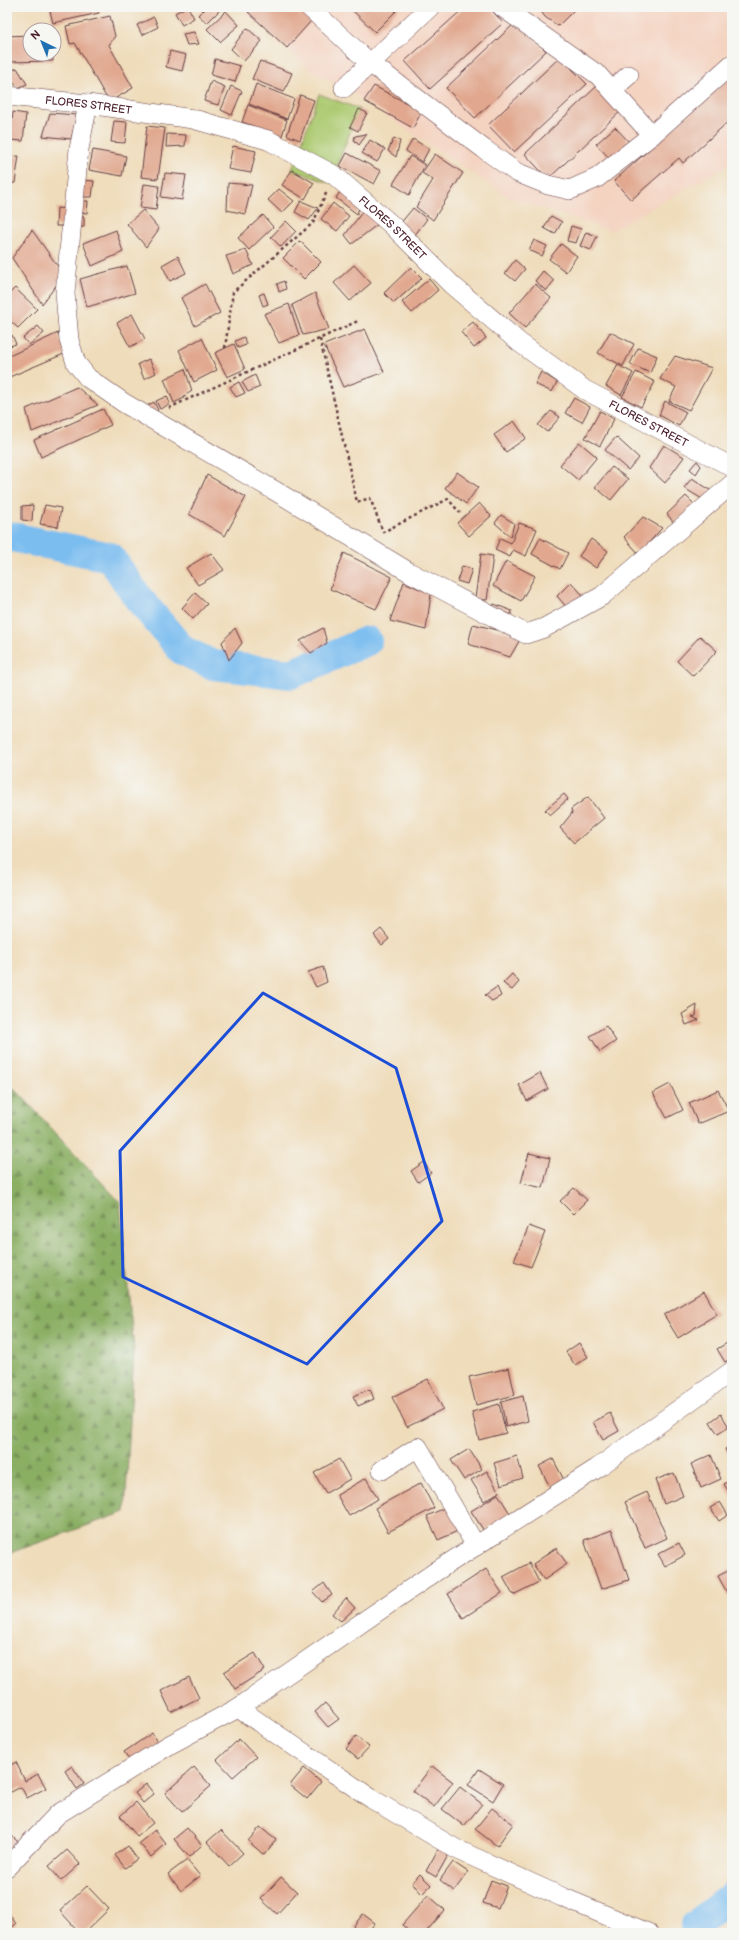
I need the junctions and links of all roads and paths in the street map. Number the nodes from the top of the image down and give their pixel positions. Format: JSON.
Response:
{"nodes":[{"id":1,"x":309,"y":7,"type":"edge"},
{"id":2,"x":430,"y":7,"type":"edge"},
{"id":3,"x":513,"y":10,"type":"edge"},
{"id":4,"x":370,"y":63,"type":"junction"},
{"id":5,"x":732,"y":64,"type":"edge"},
{"id":6,"x":629,"y":74,"type":"dead end"},
{"id":7,"x":344,"y":88,"type":"dead end"},
{"id":8,"x":612,"y":90,"type":"junction"},
{"id":9,"x":7,"y":96,"type":"edge"},
{"id":10,"x":88,"y":104,"type":"junction"},
{"id":11,"x":652,"y":135,"type":"junction"},
{"id":12,"x":328,"y":188,"type":"dead end"},
{"id":13,"x":358,"y":321,"type":"dead end"},
{"id":14,"x":320,"y":338,"type":"junction"},
{"id":15,"x":225,"y":348,"type":"dead end"},
{"id":16,"x":148,"y":418,"type":"junction"},
{"id":17,"x":732,"y":467,"type":"edge"},
{"id":18,"x":732,"y":484,"type":"edge"},
{"id":19,"x":460,"y":513,"type":"dead end"},
{"id":20,"x":732,"y":1371,"type":"edge"},
{"id":21,"x":382,"y":1470,"type":"dead end"},
{"id":22,"x":476,"y":1546,"type":"junction"},
{"id":23,"x":238,"y":1708,"type":"junction"},
{"id":24,"x":7,"y":1867,"type":"edge"},
{"id":25,"x":648,"y":1933,"type":"edge"}],
"edges":[{"from":1,"to":4,"type":"street"},
{"from":2,"to":4,"type":"street"},
{"from":3,"to":8,"type":"street"},
{"from":4,"to":7,"type":"street"},
{"from":4,"to":11,"type":"street"},
{"from":5,"to":11,"type":"street"},
{"from":6,"to":8,"type":"street"},
{"from":8,"to":11,"type":"street"},
{"from":9,"to":10,"type":"street","name":"FLORES STREET"},
{"from":10,"to":16,"type":"street"},
{"from":10,"to":17,"type":"street","name":"FLORES STREET"},
{"from":12,"to":15,"type":"path"},
{"from":13,"to":14,"type":"path"},
{"from":14,"to":16,"type":"path"},
{"from":14,"to":19,"type":"path"},
{"from":16,"to":18,"type":"street"},
{"from":20,"to":22,"type":"street"},
{"from":21,"to":22,"type":"street"},
{"from":22,"to":23,"type":"street"},
{"from":23,"to":24,"type":"street"},
{"from":23,"to":25,"type":"street"}]}
